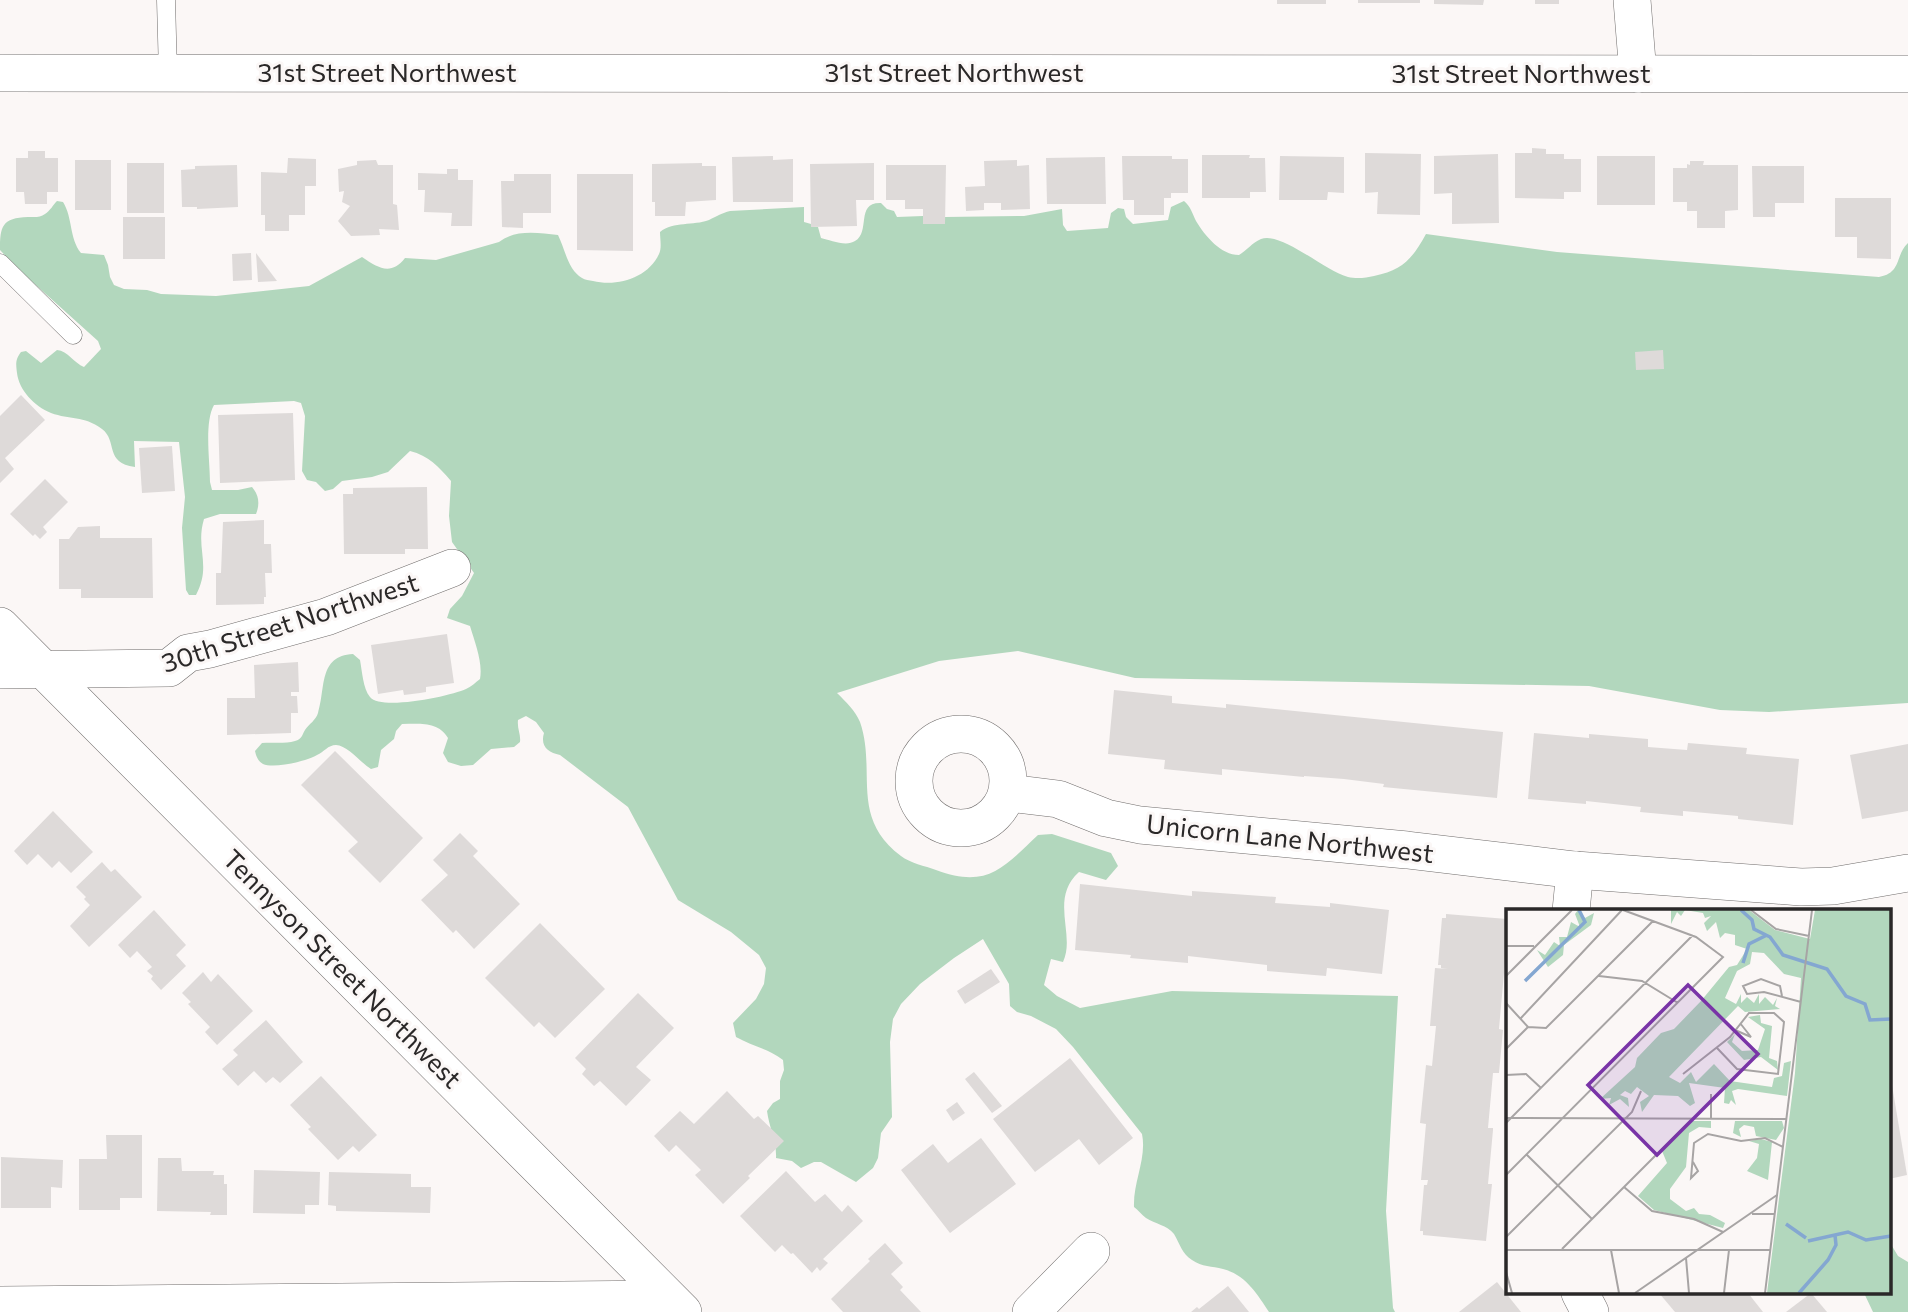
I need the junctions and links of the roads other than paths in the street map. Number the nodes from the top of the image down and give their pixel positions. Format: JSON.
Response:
{"nodes":[{"id":1,"x":166,"y":0,"type":"edge"},
{"id":2,"x":1632,"y":0,"type":"edge"},
{"id":3,"x":0,"y":73,"type":"edge"},
{"id":4,"x":168,"y":73,"type":"junction"},
{"id":5,"x":1638,"y":74,"type":"junction"},
{"id":6,"x":1908,"y":74,"type":"edge"},
{"id":7,"x":0,"y":263,"type":"edge"},
{"id":8,"x":73,"y":335,"type":"dead end"},
{"id":9,"x":452,"y":568,"type":"dead end"},
{"id":10,"x":0,"y":626,"type":"edge"},
{"id":11,"x":0,"y":670,"type":"edge"},
{"id":12,"x":44,"y":670,"type":"junction"},
{"id":13,"x":1008,"y":793,"type":"dead end"},
{"id":14,"x":1575,"y":870,"type":"junction"},
{"id":15,"x":1908,"y":873,"type":"edge"},
{"id":16,"x":1571,"y":909,"type":"edge"},
{"id":17,"x":1091,"y":1251,"type":"dead end"},
{"id":18,"x":1581,"y":1294,"type":"edge"},
{"id":19,"x":0,"y":1305,"type":"edge"},
{"id":20,"x":676,"y":1305,"type":"edge"},
{"id":21,"x":1031,"y":1312,"type":"edge"},
{"id":22,"x":1590,"y":1312,"type":"edge"}],
"edges":[{"from":1,"to":4,"type":"lane"},
{"from":2,"to":5,"type":"street"},
{"from":3,"to":4,"type":"street","name":"31st Street Northwest"},
{"from":4,"to":5,"type":"street","name":"31st Street Northwest"},
{"from":5,"to":6,"type":"street","name":"31st Street Northwest"},
{"from":7,"to":8,"type":"lane"},
{"from":9,"to":12,"type":"street","name":"30th Street Northwest"},
{"from":10,"to":12,"type":"street","name":"Tennyson Street Northwest"},
{"from":11,"to":12,"type":"street","name":"30th Street Northwest"},
{"from":12,"to":20,"type":"street","name":"Tennyson Street Northwest"},
{"from":13,"to":14,"type":"street","name":"Unicorn Lane Northwest"},
{"from":14,"to":15,"type":"street","name":"Unicorn Lane Northwest"},
{"from":14,"to":16,"type":"street"},
{"from":17,"to":21,"type":"street"},
{"from":18,"to":22,"type":"street"},
{"from":19,"to":20,"type":"street"}]}
